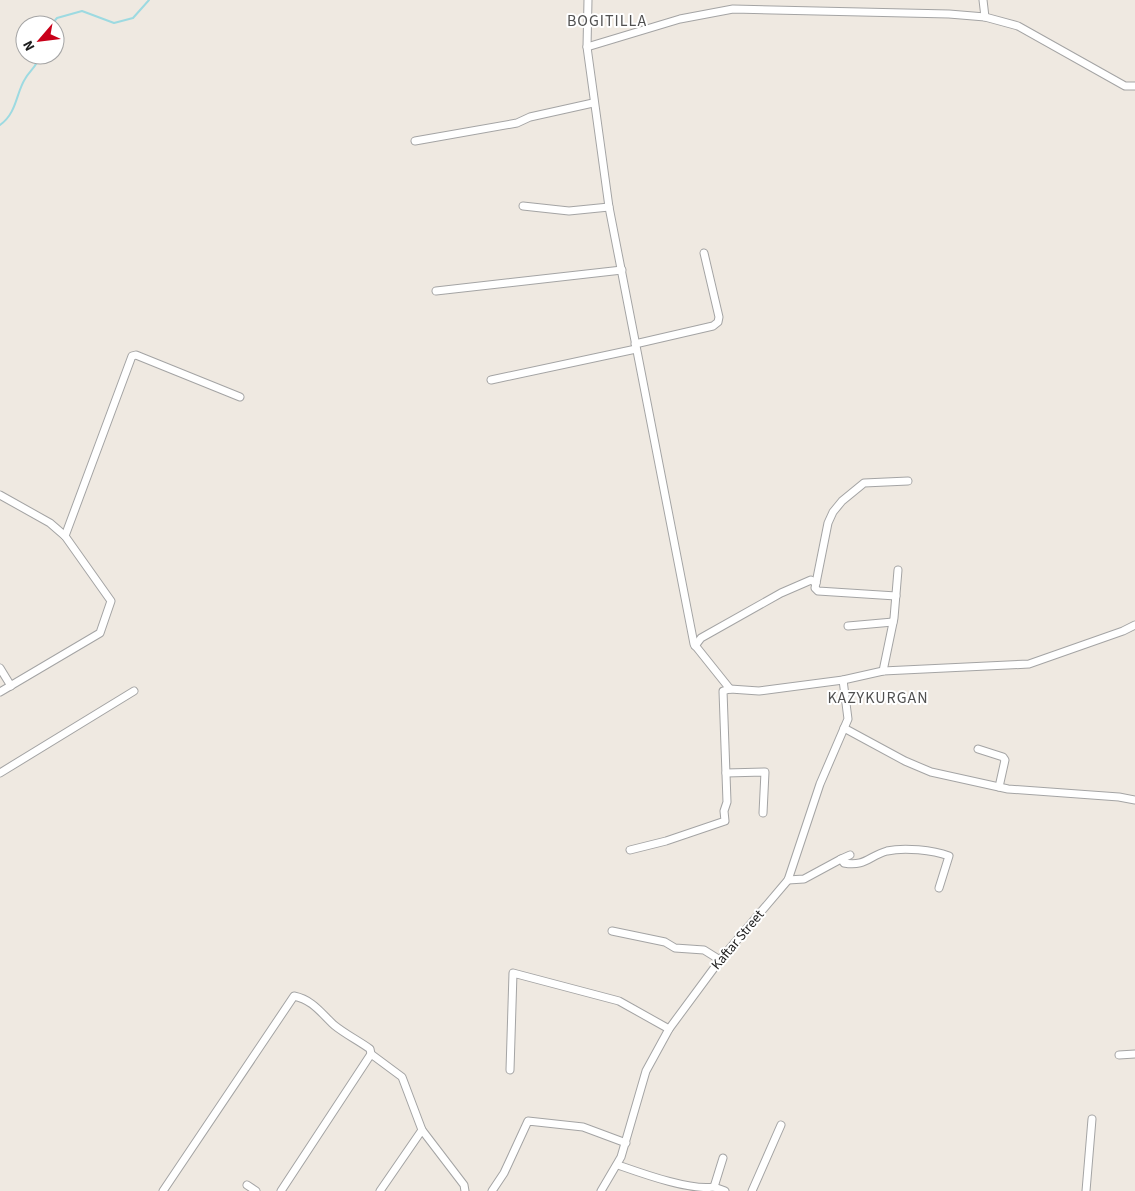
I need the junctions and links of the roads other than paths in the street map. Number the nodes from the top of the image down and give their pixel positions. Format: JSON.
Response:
{"nodes":[{"id":1,"x":588,"y":0,"type":"edge"},
{"id":2,"x":983,"y":0,"type":"edge"},
{"id":3,"x":985,"y":17,"type":"junction"},
{"id":4,"x":587,"y":47,"type":"junction"},
{"id":5,"x":1135,"y":86,"type":"edge"},
{"id":6,"x":593,"y":103,"type":"junction"},
{"id":7,"x":415,"y":141,"type":"dead end"},
{"id":8,"x":522,"y":206,"type":"dead end"},
{"id":9,"x":608,"y":207,"type":"junction"},
{"id":10,"x":704,"y":253,"type":"dead end"},
{"id":11,"x":622,"y":270,"type":"junction"},
{"id":12,"x":436,"y":291,"type":"dead end"},
{"id":13,"x":636,"y":347,"type":"junction"},
{"id":14,"x":491,"y":380,"type":"dead end"},
{"id":15,"x":240,"y":396,"type":"dead end"},
{"id":16,"x":908,"y":481,"type":"dead end"},
{"id":17,"x":0,"y":495,"type":"edge"},
{"id":18,"x":65,"y":536,"type":"junction"},
{"id":19,"x":898,"y":570,"type":"dead end"},
{"id":20,"x":816,"y":583,"type":"junction"},
{"id":21,"x":896,"y":596,"type":"junction"},
{"id":22,"x":893,"y":622,"type":"junction"},
{"id":23,"x":1135,"y":624,"type":"edge"},
{"id":24,"x":848,"y":626,"type":"dead end"},
{"id":25,"x":695,"y":646,"type":"junction"},
{"id":26,"x":0,"y":668,"type":"edge"},
{"id":27,"x":883,"y":671,"type":"junction"},
{"id":28,"x":843,"y":680,"type":"junction"},
{"id":29,"x":12,"y":686,"type":"junction"},
{"id":30,"x":730,"y":689,"type":"junction"},
{"id":31,"x":134,"y":691,"type":"dead end"},
{"id":32,"x":0,"y":692,"type":"edge"},
{"id":33,"x":844,"y":728,"type":"junction"},
{"id":34,"x":978,"y":749,"type":"dead end"},
{"id":35,"x":0,"y":773,"type":"edge"},
{"id":36,"x":726,"y":773,"type":"junction"},
{"id":37,"x":999,"y":787,"type":"junction"},
{"id":38,"x":1135,"y":800,"type":"edge"},
{"id":39,"x":762,"y":813,"type":"dead end"},
{"id":40,"x":630,"y":850,"type":"dead end"},
{"id":41,"x":850,"y":855,"type":"dead end"},
{"id":42,"x":841,"y":859,"type":"junction"},
{"id":43,"x":788,"y":880,"type":"junction"},
{"id":44,"x":939,"y":888,"type":"dead end"},
{"id":45,"x":612,"y":931,"type":"dead end"},
{"id":46,"x":720,"y":960,"type":"junction"},
{"id":47,"x":669,"y":1029,"type":"junction"},
{"id":48,"x":371,"y":1054,"type":"junction"},
{"id":49,"x":1135,"y":1054,"type":"edge"},
{"id":50,"x":1119,"y":1055,"type":"dead end"},
{"id":51,"x":510,"y":1070,"type":"dead end"},
{"id":52,"x":1092,"y":1119,"type":"dead end"},
{"id":53,"x":781,"y":1125,"type":"dead end"},
{"id":54,"x":422,"y":1130,"type":"junction"},
{"id":55,"x":626,"y":1143,"type":"junction"},
{"id":56,"x":723,"y":1158,"type":"dead end"},
{"id":57,"x":618,"y":1165,"type":"junction"},
{"id":58,"x":247,"y":1185,"type":"dead end"},
{"id":59,"x":714,"y":1187,"type":"junction"},
{"id":60,"x":163,"y":1191,"type":"edge"},
{"id":61,"x":256,"y":1191,"type":"edge"},
{"id":62,"x":281,"y":1191,"type":"edge"},
{"id":63,"x":380,"y":1191,"type":"edge"},
{"id":64,"x":465,"y":1191,"type":"edge"},
{"id":65,"x":492,"y":1191,"type":"edge"},
{"id":66,"x":601,"y":1191,"type":"edge"},
{"id":67,"x":726,"y":1191,"type":"edge"},
{"id":68,"x":752,"y":1191,"type":"edge"},
{"id":69,"x":1086,"y":1191,"type":"edge"}],
"edges":[{"from":1,"to":4,"type":"street"},
{"from":2,"to":3,"type":"street"},
{"from":3,"to":4,"type":"street"},
{"from":3,"to":5,"type":"street"},
{"from":4,"to":6,"type":"street"},
{"from":6,"to":7,"type":"street"},
{"from":6,"to":9,"type":"street"},
{"from":8,"to":9,"type":"street"},
{"from":9,"to":11,"type":"street"},
{"from":10,"to":13,"type":"street"},
{"from":11,"to":12,"type":"street"},
{"from":11,"to":13,"type":"street"},
{"from":13,"to":14,"type":"street"},
{"from":13,"to":25,"type":"street"},
{"from":15,"to":18,"type":"street"},
{"from":16,"to":20,"type":"street"},
{"from":17,"to":18,"type":"street"},
{"from":18,"to":29,"type":"street"},
{"from":19,"to":21,"type":"street"},
{"from":20,"to":21,"type":"street"},
{"from":20,"to":25,"type":"street"},
{"from":21,"to":22,"type":"street"},
{"from":22,"to":24,"type":"street"},
{"from":22,"to":27,"type":"street"},
{"from":23,"to":27,"type":"street"},
{"from":25,"to":30,"type":"street"},
{"from":26,"to":29,"type":"street"},
{"from":27,"to":28,"type":"street"},
{"from":28,"to":30,"type":"street"},
{"from":28,"to":33,"type":"street","name":"Kaftar Street"},
{"from":29,"to":32,"type":"street"},
{"from":30,"to":36,"type":"street"},
{"from":31,"to":35,"type":"street"},
{"from":33,"to":37,"type":"street"},
{"from":33,"to":43,"type":"street","name":"Kaftar Street"},
{"from":34,"to":37,"type":"street"},
{"from":36,"to":39,"type":"street"},
{"from":36,"to":40,"type":"street"},
{"from":37,"to":38,"type":"street"},
{"from":41,"to":42,"type":"street"},
{"from":42,"to":43,"type":"street"},
{"from":42,"to":44,"type":"street"},
{"from":43,"to":46,"type":"street","name":"Kaftar Street"},
{"from":45,"to":46,"type":"street"},
{"from":46,"to":47,"type":"street","name":"Kaftar Street"},
{"from":47,"to":51,"type":"street"},
{"from":47,"to":55,"type":"street","name":"Kaftar Street"},
{"from":48,"to":54,"type":"street"},
{"from":48,"to":60,"type":"street"},
{"from":48,"to":62,"type":"street"},
{"from":49,"to":50,"type":"street"},
{"from":52,"to":69,"type":"street"},
{"from":53,"to":68,"type":"street"},
{"from":54,"to":63,"type":"street"},
{"from":54,"to":64,"type":"street"},
{"from":55,"to":57,"type":"street","name":"Kaftar Street"},
{"from":55,"to":65,"type":"street"},
{"from":56,"to":59,"type":"street"},
{"from":57,"to":59,"type":"street"},
{"from":57,"to":66,"type":"street","name":"Kaftar Street"},
{"from":58,"to":61,"type":"street"},
{"from":59,"to":67,"type":"street"}]}
